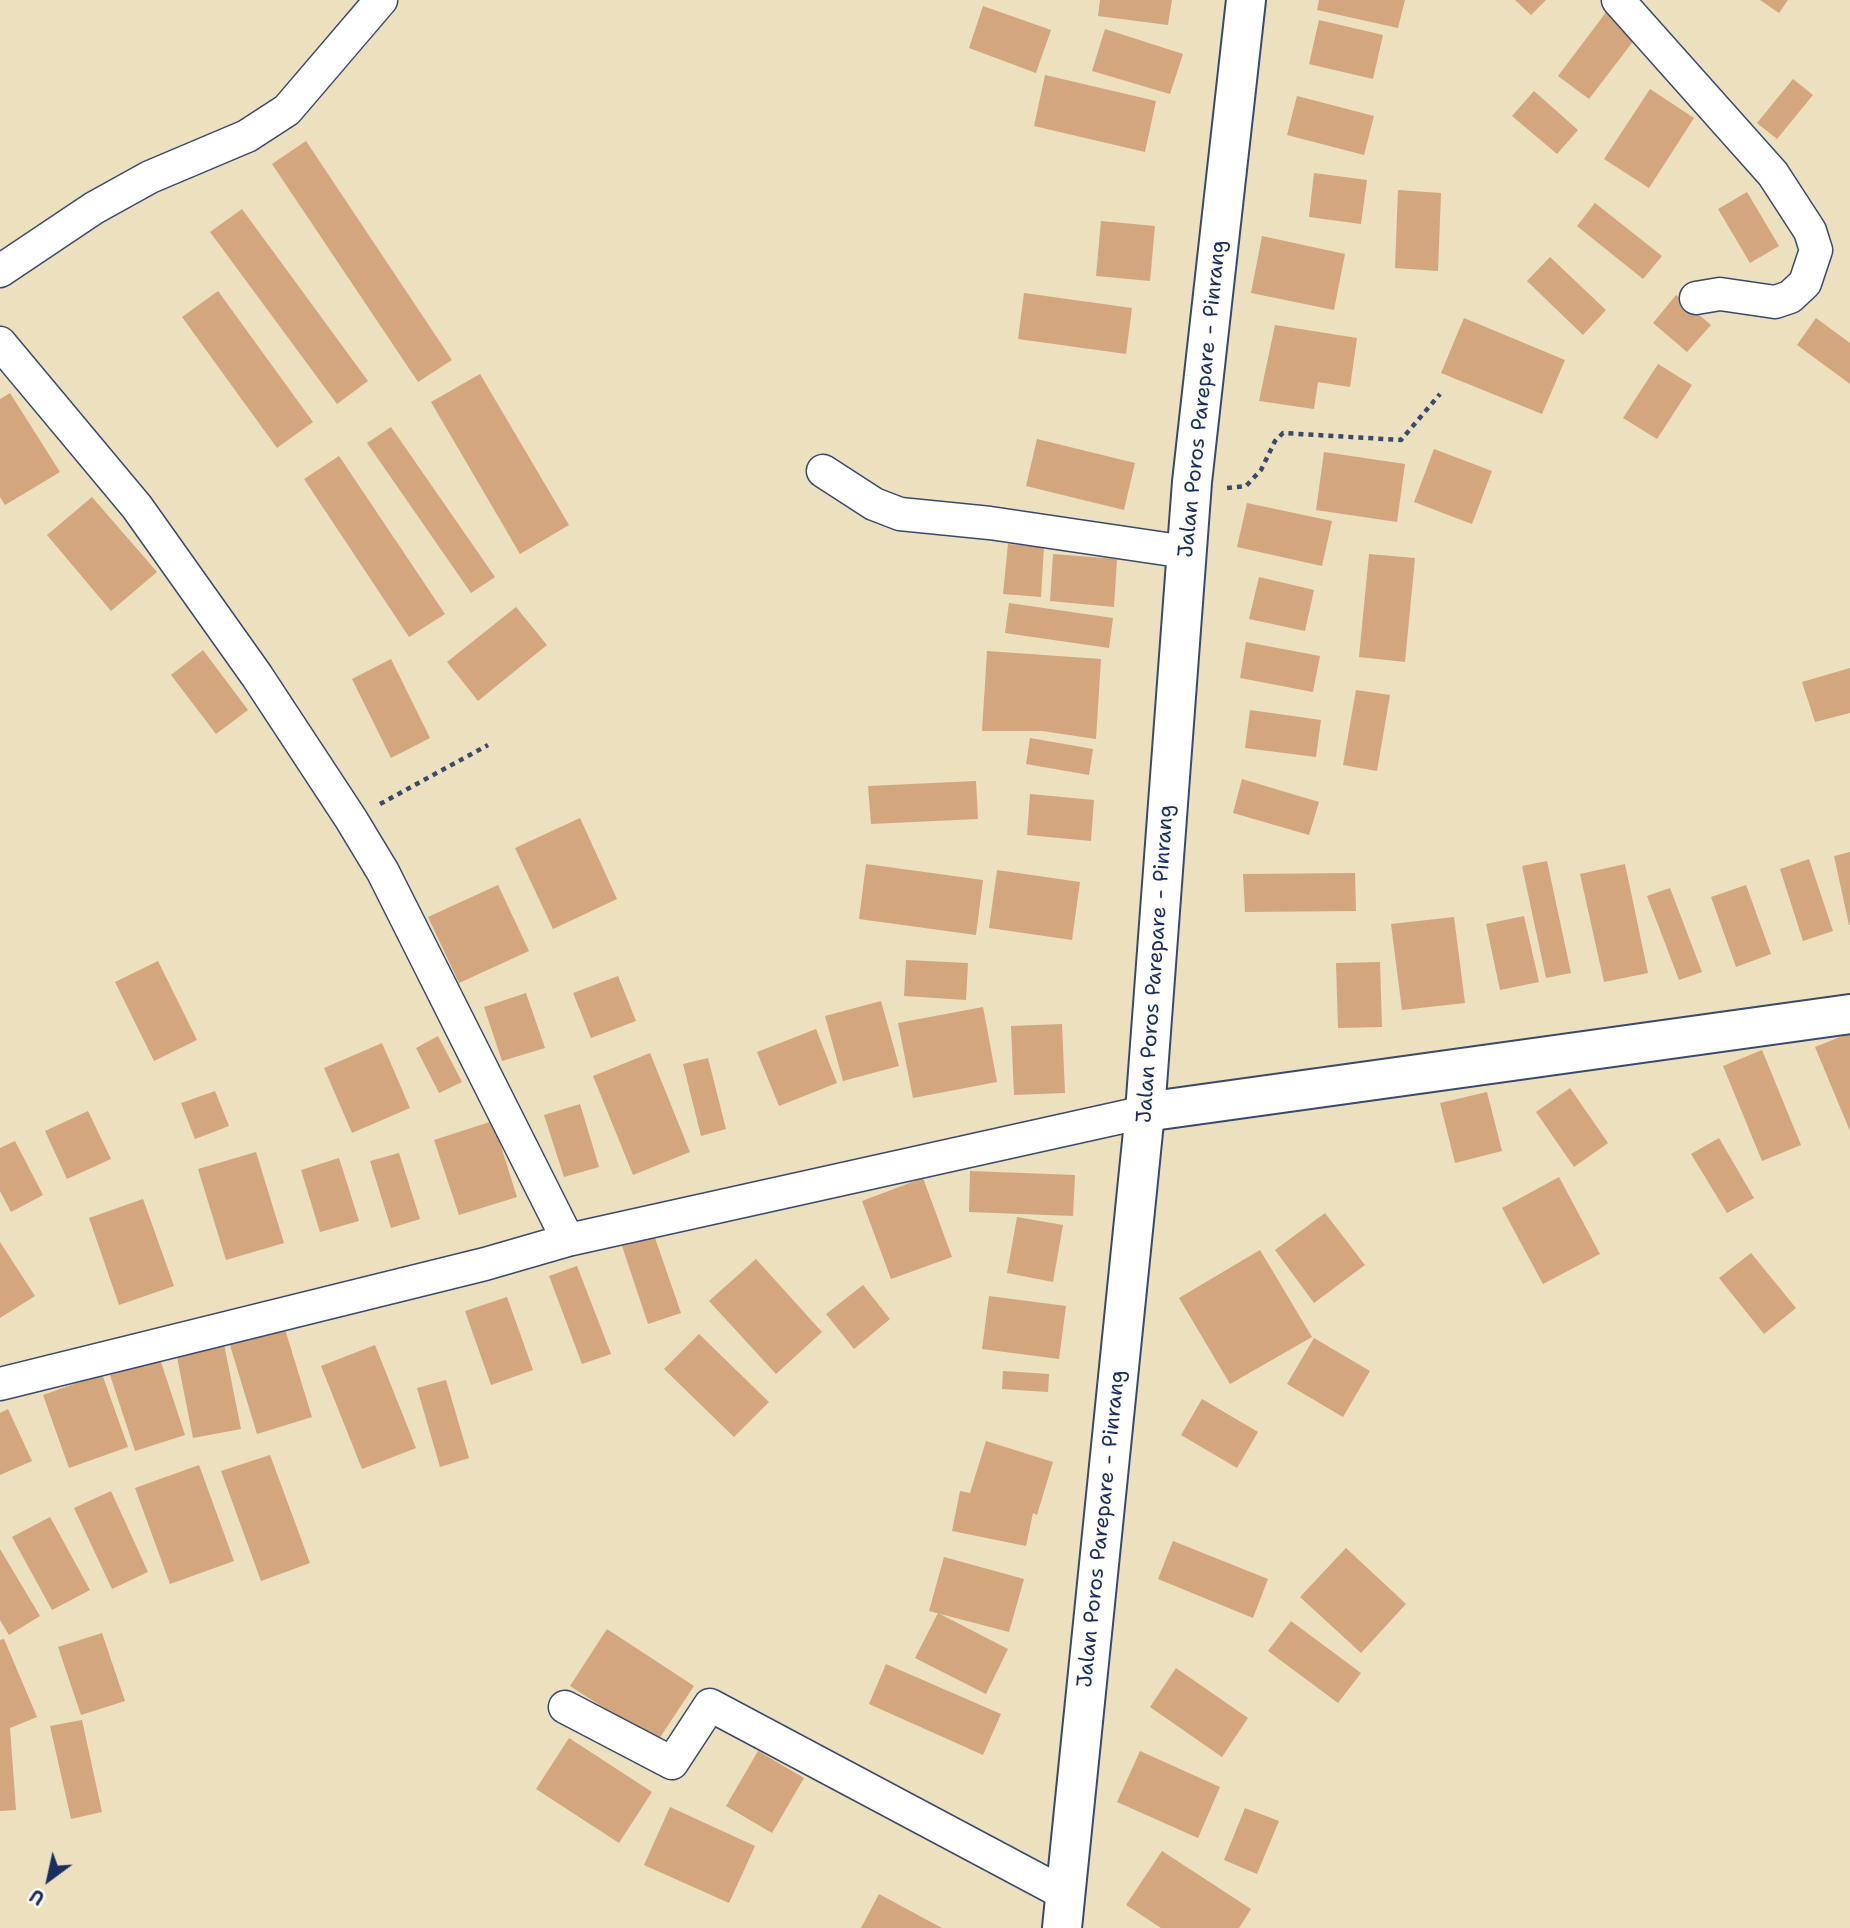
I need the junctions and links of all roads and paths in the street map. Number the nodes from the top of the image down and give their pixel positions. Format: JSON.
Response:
{"nodes":[{"id":1,"x":381,"y":0,"type":"edge"},
{"id":2,"x":1246,"y":0,"type":"edge"},
{"id":3,"x":1618,"y":0,"type":"edge"},
{"id":4,"x":0,"y":271,"type":"edge"},
{"id":5,"x":1696,"y":298,"type":"dead end"},
{"id":6,"x":0,"y":343,"type":"edge"},
{"id":7,"x":1440,"y":394,"type":"dead end"},
{"id":8,"x":823,"y":471,"type":"dead end"},
{"id":9,"x":1192,"y":482,"type":"junction"},
{"id":10,"x":1186,"y":552,"type":"junction"},
{"id":11,"x":488,"y":746,"type":"dead end"},
{"id":12,"x":351,"y":819,"type":"junction"},
{"id":13,"x":1850,"y":1014,"type":"edge"},
{"id":14,"x":1145,"y":1112,"type":"junction"},
{"id":15,"x":568,"y":1240,"type":"junction"},
{"id":16,"x":0,"y":1384,"type":"edge"},
{"id":17,"x":565,"y":1707,"type":"dead end"},
{"id":18,"x":1064,"y":1911,"type":"edge"}],
"edges":[{"from":1,"to":4,"type":"street"},
{"from":2,"to":9,"type":"main road","name":"Jalan Poros Parepare - Pinrang"},
{"from":3,"to":5,"type":"street"},
{"from":6,"to":12,"type":"street"},
{"from":7,"to":9,"type":"path"},
{"from":8,"to":10,"type":"street"},
{"from":9,"to":10,"type":"main road","name":"Jalan Poros Parepare - Pinrang"},
{"from":10,"to":14,"type":"main road","name":"Jalan Poros Parepare - Pinrang"},
{"from":11,"to":12,"type":"path"},
{"from":12,"to":15,"type":"street"},
{"from":13,"to":14,"type":"main road"},
{"from":14,"to":15,"type":"street"},
{"from":14,"to":18,"type":"main road","name":"Jalan Poros Parepare - Pinrang"},
{"from":15,"to":16,"type":"street"},
{"from":17,"to":18,"type":"street"}]}
